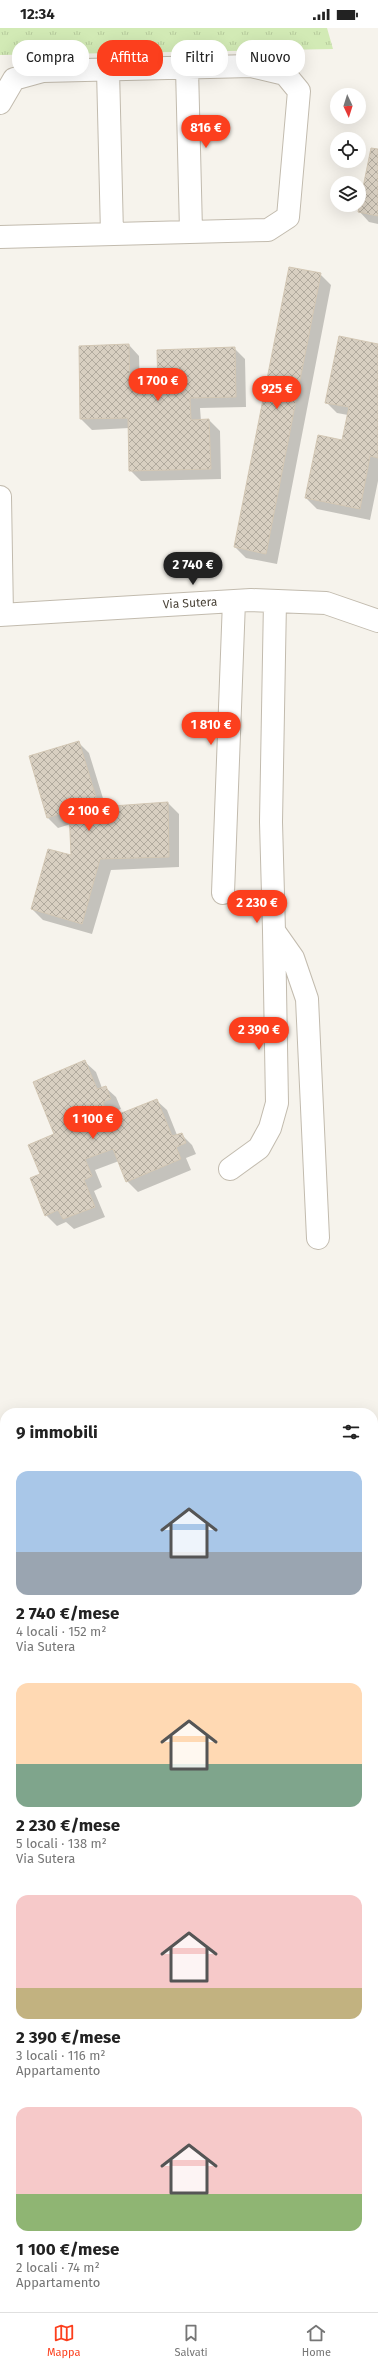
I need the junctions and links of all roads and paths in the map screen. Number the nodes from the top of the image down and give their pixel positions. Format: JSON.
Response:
{"nodes":[{"id":1,"x":228,"y":67,"type":"edge"},
{"id":2,"x":97,"y":70,"type":"edge"},
{"id":3,"x":108,"y":76,"type":"edge"},
{"id":4,"x":187,"y":76,"type":"edge"},
{"id":5,"x":0,"y":103,"type":"edge"},
{"id":6,"x":191,"y":231,"type":"junction"},
{"id":7,"x":112,"y":234,"type":"junction"},
{"id":8,"x":0,"y":237,"type":"edge"},
{"id":9,"x":0,"y":497,"type":"edge"},
{"id":10,"x":234,"y":601,"type":"junction"},
{"id":11,"x":276,"y":601,"type":"junction"},
{"id":12,"x":1,"y":615,"type":"edge"},
{"id":13,"x":378,"y":622,"type":"edge"},
{"id":14,"x":223,"y":894,"type":"dead end"},
{"id":15,"x":274,"y":931,"type":"junction"},
{"id":16,"x":230,"y":1169,"type":"dead end"},
{"id":17,"x":318,"y":1238,"type":"dead end"}],
"edges":[{"from":1,"to":6,"type":"street"},
{"from":2,"to":5,"type":"street"},
{"from":3,"to":7,"type":"street"},
{"from":4,"to":6,"type":"street"},
{"from":6,"to":7,"type":"street"},
{"from":7,"to":8,"type":"street"},
{"from":9,"to":12,"type":"street"},
{"from":10,"to":11,"type":"street","name":"Via Sutera"},
{"from":10,"to":12,"type":"street","name":"Via Sutera"},
{"from":10,"to":14,"type":"street"},
{"from":11,"to":13,"type":"street","name":"Via Sutera"},
{"from":11,"to":15,"type":"street"},
{"from":15,"to":16,"type":"street"},
{"from":15,"to":17,"type":"street"}]}
